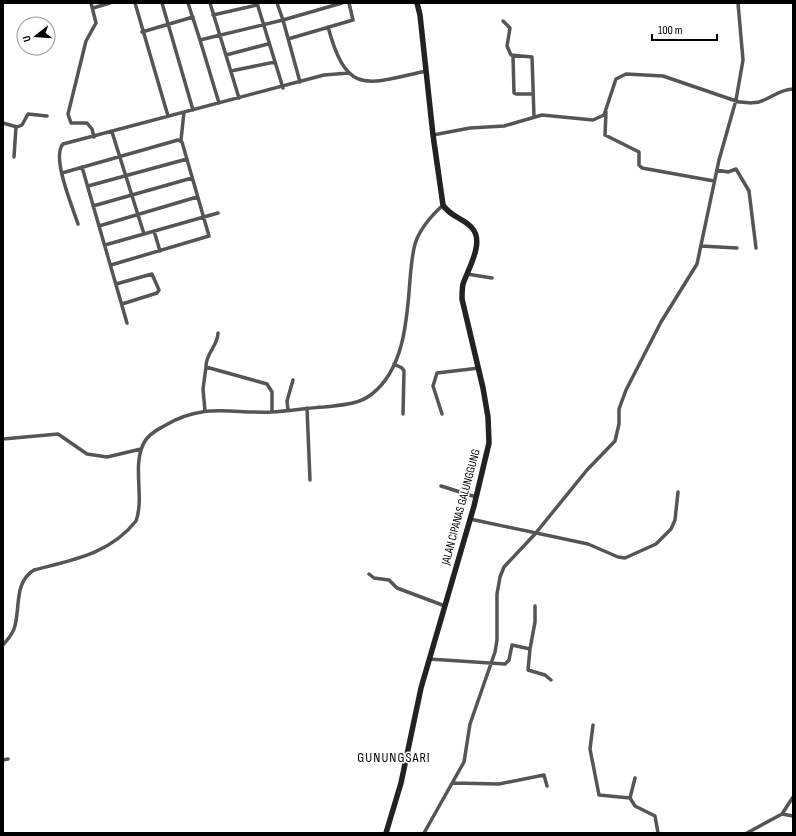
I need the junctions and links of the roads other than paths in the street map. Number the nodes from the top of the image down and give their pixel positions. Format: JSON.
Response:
{"nodes":[{"id":1,"x":91,"y":3,"type":"edge"},
{"id":2,"x":110,"y":3,"type":"edge"},
{"id":3,"x":135,"y":3,"type":"edge"},
{"id":4,"x":162,"y":3,"type":"edge"},
{"id":5,"x":188,"y":3,"type":"edge"},
{"id":6,"x":210,"y":3,"type":"edge"},
{"id":7,"x":277,"y":3,"type":"edge"},
{"id":8,"x":342,"y":3,"type":"edge"},
{"id":9,"x":349,"y":3,"type":"edge"},
{"id":10,"x":417,"y":3,"type":"edge"},
{"id":11,"x":738,"y":3,"type":"edge"},
{"id":12,"x":257,"y":4,"type":"edge"},
{"id":13,"x":93,"y":8,"type":"junction"},
{"id":14,"x":213,"y":15,"type":"junction"},
{"id":15,"x":193,"y":17,"type":"junction"},
{"id":16,"x":282,"y":20,"type":"junction"},
{"id":17,"x":503,"y":21,"type":"dead end"},
{"id":18,"x":169,"y":24,"type":"junction"},
{"id":19,"x":263,"y":24,"type":"junction"},
{"id":20,"x":328,"y":27,"type":"junction"},
{"id":21,"x":142,"y":32,"type":"junction"},
{"id":22,"x":219,"y":35,"type":"junction"},
{"id":23,"x":288,"y":39,"type":"junction"},
{"id":24,"x":200,"y":40,"type":"junction"},
{"id":25,"x":268,"y":44,"type":"junction"},
{"id":26,"x":226,"y":55,"type":"junction"},
{"id":27,"x":513,"y":56,"type":"junction"},
{"id":28,"x":275,"y":62,"type":"junction"},
{"id":29,"x":231,"y":71,"type":"junction"},
{"id":30,"x":426,"y":71,"type":"junction"},
{"id":31,"x":349,"y":73,"type":"junction"},
{"id":32,"x":300,"y":82,"type":"junction"},
{"id":33,"x":283,"y":88,"type":"junction"},
{"id":34,"x":793,"y":89,"type":"edge"},
{"id":35,"x":532,"y":94,"type":"junction"},
{"id":36,"x":239,"y":98,"type":"junction"},
{"id":37,"x":736,"y":100,"type":"junction"},
{"id":38,"x":219,"y":103,"type":"junction"},
{"id":39,"x":607,"y":107,"type":"junction"},
{"id":40,"x":193,"y":110,"type":"junction"},
{"id":41,"x":184,"y":112,"type":"junction"},
{"id":42,"x":47,"y":116,"type":"dead end"},
{"id":43,"x":168,"y":116,"type":"junction"},
{"id":44,"x":534,"y":117,"type":"junction"},
{"id":45,"x":3,"y":123,"type":"edge"},
{"id":46,"x":16,"y":127,"type":"junction"},
{"id":47,"x":112,"y":132,"type":"junction"},
{"id":48,"x":433,"y":135,"type":"junction"},
{"id":49,"x":94,"y":137,"type":"junction"},
{"id":50,"x":181,"y":140,"type":"junction"},
{"id":51,"x":121,"y":156,"type":"junction"},
{"id":52,"x":14,"y":158,"type":"dead end"},
{"id":53,"x":187,"y":159,"type":"junction"},
{"id":54,"x":82,"y":167,"type":"junction"},
{"id":55,"x":717,"y":170,"type":"junction"},
{"id":56,"x":62,"y":173,"type":"junction"},
{"id":57,"x":126,"y":176,"type":"junction"},
{"id":58,"x":192,"y":178,"type":"junction"},
{"id":59,"x":714,"y":181,"type":"junction"},
{"id":60,"x":88,"y":186,"type":"junction"},
{"id":61,"x":132,"y":194,"type":"junction"},
{"id":62,"x":197,"y":196,"type":"junction"},
{"id":63,"x":443,"y":205,"type":"junction"},
{"id":64,"x":93,"y":206,"type":"junction"},
{"id":65,"x":218,"y":213,"type":"dead end"},
{"id":66,"x":137,"y":214,"type":"junction"},
{"id":67,"x":204,"y":217,"type":"junction"},
{"id":68,"x":78,"y":224,"type":"dead end"},
{"id":69,"x":99,"y":226,"type":"junction"},
{"id":70,"x":154,"y":231,"type":"junction"},
{"id":71,"x":144,"y":234,"type":"junction"},
{"id":72,"x":105,"y":245,"type":"junction"},
{"id":73,"x":701,"y":246,"type":"junction"},
{"id":74,"x":737,"y":248,"type":"dead end"},
{"id":75,"x":756,"y":248,"type":"dead end"},
{"id":76,"x":160,"y":251,"type":"junction"},
{"id":77,"x":111,"y":265,"type":"junction"},
{"id":78,"x":467,"y":274,"type":"junction"},
{"id":79,"x":492,"y":278,"type":"dead end"},
{"id":80,"x":116,"y":284,"type":"junction"},
{"id":81,"x":122,"y":304,"type":"junction"},
{"id":82,"x":127,"y":323,"type":"dead end"},
{"id":83,"x":218,"y":333,"type":"dead end"},
{"id":84,"x":394,"y":364,"type":"junction"},
{"id":85,"x":206,"y":367,"type":"junction"},
{"id":86,"x":476,"y":368,"type":"junction"},
{"id":87,"x":293,"y":380,"type":"dead end"},
{"id":88,"x":307,"y":408,"type":"junction"},
{"id":89,"x":288,"y":410,"type":"junction"},
{"id":90,"x":205,"y":411,"type":"junction"},
{"id":91,"x":272,"y":412,"type":"junction"},
{"id":92,"x":403,"y":414,"type":"dead end"},
{"id":93,"x":442,"y":414,"type":"dead end"},
{"id":94,"x":3,"y":439,"type":"edge"},
{"id":95,"x":141,"y":449,"type":"junction"},
{"id":96,"x":310,"y":480,"type":"dead end"},
{"id":97,"x":441,"y":486,"type":"dead end"},
{"id":98,"x":678,"y":492,"type":"dead end"},
{"id":99,"x":476,"y":497,"type":"junction"},
{"id":100,"x":470,"y":519,"type":"junction"},
{"id":101,"x":535,"y":534,"type":"junction"},
{"id":102,"x":369,"y":574,"type":"dead end"},
{"id":103,"x":445,"y":606,"type":"junction"},
{"id":104,"x":535,"y":606,"type":"dead end"},
{"id":105,"x":3,"y":645,"type":"edge"},
{"id":106,"x":530,"y":649,"type":"junction"},
{"id":107,"x":429,"y":659,"type":"junction"},
{"id":108,"x":490,"y":664,"type":"junction"},
{"id":109,"x":551,"y":680,"type":"dead end"},
{"id":110,"x":594,"y":725,"type":"dead end"},
{"id":111,"x":8,"y":759,"type":"dead end"},
{"id":112,"x":3,"y":760,"type":"edge"},
{"id":113,"x":635,"y":778,"type":"dead end"},
{"id":114,"x":452,"y":783,"type":"junction"},
{"id":115,"x":547,"y":786,"type":"dead end"},
{"id":116,"x":793,"y":797,"type":"edge"},
{"id":117,"x":630,"y":798,"type":"junction"},
{"id":118,"x":782,"y":814,"type":"junction"},
{"id":119,"x":793,"y":816,"type":"edge"},
{"id":120,"x":386,"y":833,"type":"edge"},
{"id":121,"x":424,"y":833,"type":"edge"},
{"id":122,"x":658,"y":833,"type":"edge"},
{"id":123,"x":747,"y":833,"type":"edge"}],
"edges":[{"from":1,"to":13,"type":"street"},
{"from":2,"to":13,"type":"street"},
{"from":3,"to":21,"type":"street"},
{"from":4,"to":18,"type":"street"},
{"from":5,"to":15,"type":"street"},
{"from":6,"to":14,"type":"street"},
{"from":7,"to":16,"type":"street"},
{"from":8,"to":16,"type":"street"},
{"from":9,"to":20,"type":"street"},
{"from":10,"to":30,"type":"street"},
{"from":11,"to":37,"type":"street"},
{"from":12,"to":14,"type":"street"},
{"from":12,"to":19,"type":"street"},
{"from":13,"to":49,"type":"street"},
{"from":14,"to":22,"type":"street"},
{"from":15,"to":18,"type":"street"},
{"from":15,"to":24,"type":"street"},
{"from":16,"to":19,"type":"street"},
{"from":16,"to":23,"type":"street"},
{"from":17,"to":27,"type":"street"},
{"from":18,"to":21,"type":"street"},
{"from":18,"to":40,"type":"street"},
{"from":19,"to":22,"type":"street"},
{"from":19,"to":25,"type":"street"},
{"from":20,"to":23,"type":"street"},
{"from":20,"to":31,"type":"street"},
{"from":21,"to":43,"type":"street"},
{"from":22,"to":24,"type":"street"},
{"from":22,"to":26,"type":"street"},
{"from":23,"to":32,"type":"street"},
{"from":24,"to":38,"type":"street"},
{"from":25,"to":26,"type":"street"},
{"from":25,"to":28,"type":"street"},
{"from":26,"to":29,"type":"street"},
{"from":27,"to":35,"type":"street"},
{"from":27,"to":35,"type":"street"},
{"from":28,"to":29,"type":"street"},
{"from":28,"to":33,"type":"street"},
{"from":29,"to":36,"type":"street"},
{"from":30,"to":31,"type":"street"},
{"from":30,"to":48,"type":"street"},
{"from":31,"to":32,"type":"street"},
{"from":32,"to":33,"type":"street"},
{"from":33,"to":36,"type":"street"},
{"from":34,"to":37,"type":"street"},
{"from":35,"to":44,"type":"street"},
{"from":36,"to":38,"type":"street"},
{"from":37,"to":39,"type":"street"},
{"from":37,"to":55,"type":"street"},
{"from":38,"to":40,"type":"street"},
{"from":39,"to":44,"type":"street"},
{"from":39,"to":59,"type":"street"},
{"from":40,"to":41,"type":"street"},
{"from":41,"to":43,"type":"street"},
{"from":41,"to":50,"type":"street"},
{"from":42,"to":46,"type":"street"},
{"from":43,"to":47,"type":"street"},
{"from":44,"to":48,"type":"street"},
{"from":45,"to":46,"type":"street"},
{"from":46,"to":52,"type":"street"},
{"from":47,"to":49,"type":"street"},
{"from":47,"to":51,"type":"street"},
{"from":48,"to":63,"type":"street"},
{"from":49,"to":56,"type":"street"},
{"from":50,"to":51,"type":"street"},
{"from":50,"to":53,"type":"street"},
{"from":51,"to":54,"type":"street"},
{"from":51,"to":57,"type":"street"},
{"from":53,"to":57,"type":"street"},
{"from":53,"to":58,"type":"street"},
{"from":54,"to":56,"type":"street"},
{"from":54,"to":60,"type":"street"},
{"from":55,"to":59,"type":"street"},
{"from":55,"to":75,"type":"street"},
{"from":56,"to":68,"type":"street"},
{"from":57,"to":60,"type":"street"},
{"from":57,"to":61,"type":"street"},
{"from":58,"to":61,"type":"street"},
{"from":58,"to":62,"type":"street"},
{"from":59,"to":73,"type":"street"},
{"from":60,"to":64,"type":"street"},
{"from":61,"to":64,"type":"street"},
{"from":61,"to":66,"type":"street"},
{"from":62,"to":66,"type":"street"},
{"from":62,"to":67,"type":"street"},
{"from":63,"to":78,"type":"street","name":"JALAN CIPANAS GALUNGGUNG"},
{"from":63,"to":84,"type":"street"},
{"from":64,"to":69,"type":"street"},
{"from":65,"to":67,"type":"street"},
{"from":66,"to":69,"type":"street"},
{"from":66,"to":71,"type":"street"},
{"from":67,"to":70,"type":"street"},
{"from":67,"to":76,"type":"street"},
{"from":69,"to":72,"type":"street"},
{"from":70,"to":71,"type":"street"},
{"from":70,"to":76,"type":"street"},
{"from":71,"to":72,"type":"street"},
{"from":72,"to":77,"type":"street"},
{"from":73,"to":74,"type":"street"},
{"from":73,"to":101,"type":"street"},
{"from":76,"to":77,"type":"street"},
{"from":77,"to":80,"type":"street"},
{"from":78,"to":79,"type":"street"},
{"from":78,"to":86,"type":"street","name":"JALAN CIPANAS GALUNGGUNG"},
{"from":80,"to":81,"type":"street"},
{"from":80,"to":81,"type":"street"},
{"from":81,"to":82,"type":"street"},
{"from":83,"to":85,"type":"street"},
{"from":84,"to":88,"type":"street"},
{"from":84,"to":92,"type":"street"},
{"from":85,"to":90,"type":"street"},
{"from":85,"to":91,"type":"street"},
{"from":86,"to":93,"type":"street"},
{"from":86,"to":99,"type":"street","name":"JALAN CIPANAS GALUNGGUNG"},
{"from":87,"to":89,"type":"street"},
{"from":88,"to":89,"type":"street"},
{"from":88,"to":96,"type":"street"},
{"from":89,"to":91,"type":"street"},
{"from":90,"to":91,"type":"street"},
{"from":90,"to":95,"type":"street"},
{"from":94,"to":95,"type":"street"},
{"from":95,"to":105,"type":"street"},
{"from":97,"to":99,"type":"street"},
{"from":98,"to":101,"type":"street"},
{"from":99,"to":100,"type":"street","name":"JALAN CIPANAS GALUNGGUNG"},
{"from":100,"to":101,"type":"street"},
{"from":100,"to":103,"type":"street","name":"JALAN CIPANAS GALUNGGUNG"},
{"from":101,"to":108,"type":"street"},
{"from":102,"to":103,"type":"street"},
{"from":103,"to":107,"type":"street","name":"JALAN CIPANAS GALUNGGUNG"},
{"from":104,"to":106,"type":"street"},
{"from":106,"to":108,"type":"street"},
{"from":106,"to":109,"type":"street"},
{"from":107,"to":108,"type":"street"},
{"from":107,"to":120,"type":"street","name":"JALAN CIPANAS GALUNGGUNG"},
{"from":108,"to":114,"type":"street"},
{"from":110,"to":117,"type":"street"},
{"from":111,"to":112,"type":"street"},
{"from":113,"to":117,"type":"street"},
{"from":114,"to":115,"type":"street"},
{"from":114,"to":121,"type":"street"},
{"from":116,"to":118,"type":"street"},
{"from":117,"to":122,"type":"street"},
{"from":118,"to":119,"type":"street"},
{"from":118,"to":123,"type":"street"}]}
